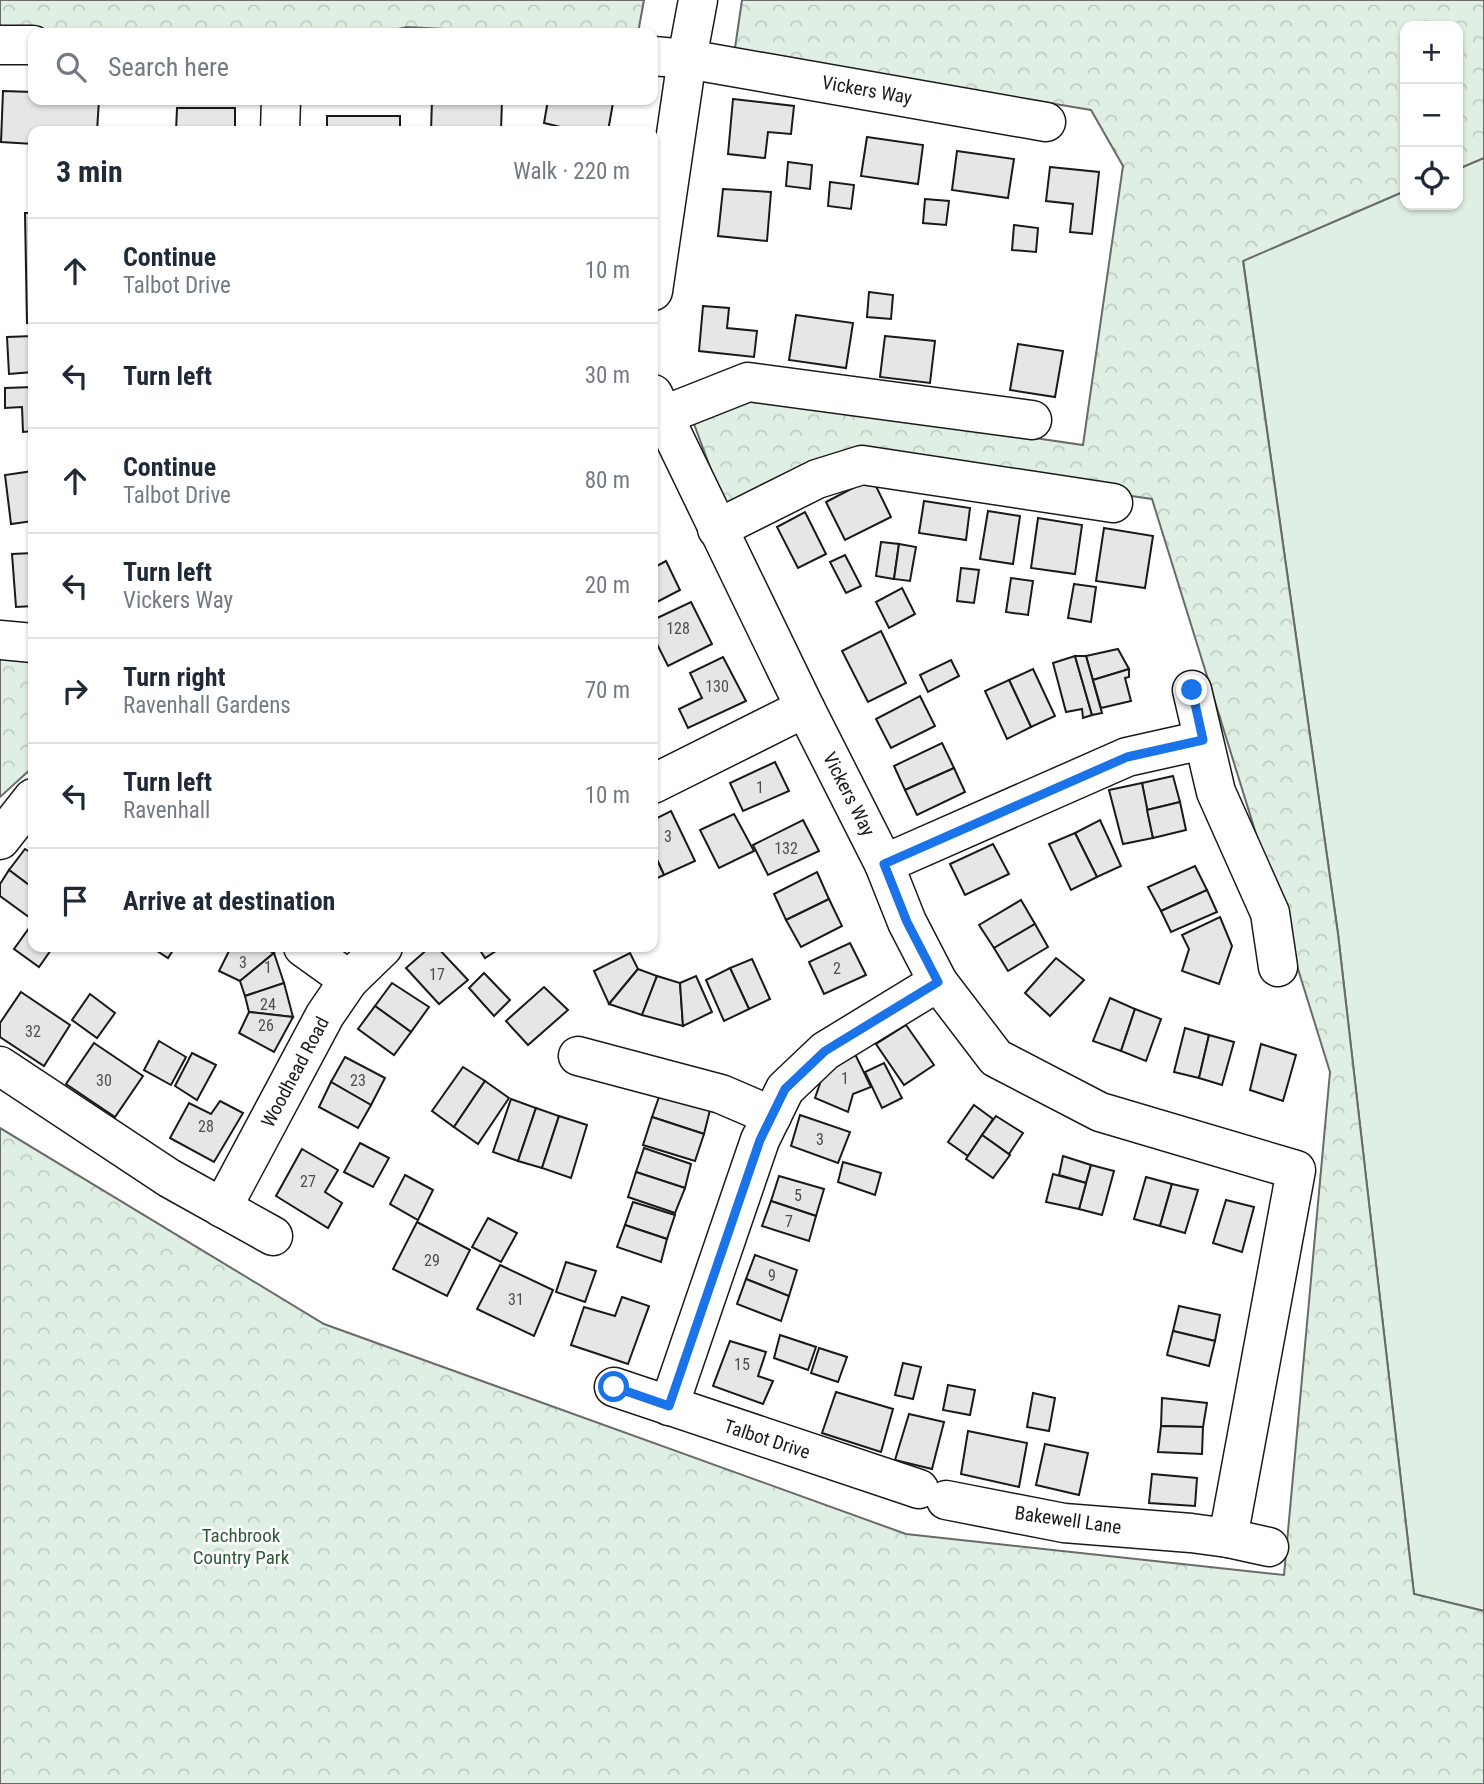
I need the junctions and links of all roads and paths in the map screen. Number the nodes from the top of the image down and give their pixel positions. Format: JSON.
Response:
{"nodes":[{"id":1,"x":698,"y":0,"type":"edge"},
{"id":2,"x":0,"y":45,"type":"edge"},
{"id":3,"x":28,"y":45,"type":"edge"},
{"id":4,"x":670,"y":58,"type":"edge"},
{"id":5,"x":281,"y":105,"type":"edge"},
{"id":6,"x":1046,"y":122,"type":"dead end"},
{"id":7,"x":281,"y":126,"type":"edge"},
{"id":8,"x":658,"y":222,"type":"edge"},
{"id":9,"x":658,"y":405,"type":"edge"},
{"id":10,"x":658,"y":411,"type":"edge"},
{"id":11,"x":1032,"y":420,"type":"dead end"},
{"id":12,"x":668,"y":466,"type":"edge"},
{"id":13,"x":1113,"y":503,"type":"dead end"},
{"id":14,"x":717,"y":529,"type":"junction"},
{"id":15,"x":0,"y":640,"type":"edge"},
{"id":16,"x":28,"y":643,"type":"edge"},
{"id":17,"x":1192,"y":690,"type":"dead end"},
{"id":18,"x":805,"y":708,"type":"junction"},
{"id":19,"x":1203,"y":740,"type":"junction"},
{"id":20,"x":658,"y":782,"type":"edge"},
{"id":21,"x":28,"y":804,"type":"edge"},
{"id":22,"x":0,"y":840,"type":"edge"},
{"id":23,"x":884,"y":864,"type":"junction"},
{"id":24,"x":310,"y":952,"type":"edge"},
{"id":25,"x":378,"y":952,"type":"edge"},
{"id":26,"x":1278,"y":967,"type":"dead end"},
{"id":27,"x":349,"y":980,"type":"junction"},
{"id":28,"x":938,"y":982,"type":"junction"},
{"id":29,"x":578,"y":1056,"type":"dead end"},
{"id":30,"x":0,"y":1066,"type":"edge"},
{"id":31,"x":772,"y":1116,"type":"junction"},
{"id":32,"x":222,"y":1208,"type":"junction"},
{"id":33,"x":273,"y":1236,"type":"dead end"},
{"id":34,"x":614,"y":1387,"type":"dead end"},
{"id":35,"x":669,"y":1406,"type":"junction"},
{"id":36,"x":933,"y":1494,"type":"joint"},
{"id":37,"x":1209,"y":1536,"type":"junction"},
{"id":38,"x":1269,"y":1547,"type":"dead end"}],
"edges":[{"from":1,"to":4,"type":"street"},
{"from":2,"to":3,"type":"street"},
{"from":4,"to":6,"type":"street","name":"Vickers Way"},
{"from":4,"to":8,"type":"street"},
{"from":5,"to":7,"type":"street"},
{"from":9,"to":11,"type":"street","name":"Vickers Way"},
{"from":10,"to":12,"type":"street","name":"Vickers Way"},
{"from":12,"to":14,"type":"street","name":"Vickers Way"},
{"from":13,"to":14,"type":"street"},
{"from":14,"to":18,"type":"street","name":"Vickers Way"},
{"from":15,"to":16,"type":"street"},
{"from":17,"to":19,"type":"street"},
{"from":18,"to":20,"type":"street"},
{"from":18,"to":23,"type":"street","name":"Vickers Way"},
{"from":19,"to":23,"type":"street"},
{"from":19,"to":26,"type":"street"},
{"from":21,"to":22,"type":"street"},
{"from":23,"to":28,"type":"street","name":"Vickers Way"},
{"from":24,"to":27,"type":"street"},
{"from":25,"to":27,"type":"street","name":"Woodhead Road"},
{"from":27,"to":32,"type":"street","name":"Woodhead Road"},
{"from":28,"to":31,"type":"street"},
{"from":28,"to":37,"type":"street","name":"Vickers Way"},
{"from":29,"to":31,"type":"street"},
{"from":30,"to":32,"type":"street"},
{"from":31,"to":35,"type":"street"},
{"from":32,"to":33,"type":"street"},
{"from":34,"to":35,"type":"street","name":"Talbot Drive"},
{"from":35,"to":36,"type":"street","name":"Talbot Drive"},
{"from":36,"to":37,"type":"street","name":"Bakewell Lane"},
{"from":37,"to":38,"type":"street","name":"Bakewell Lane"}]}
